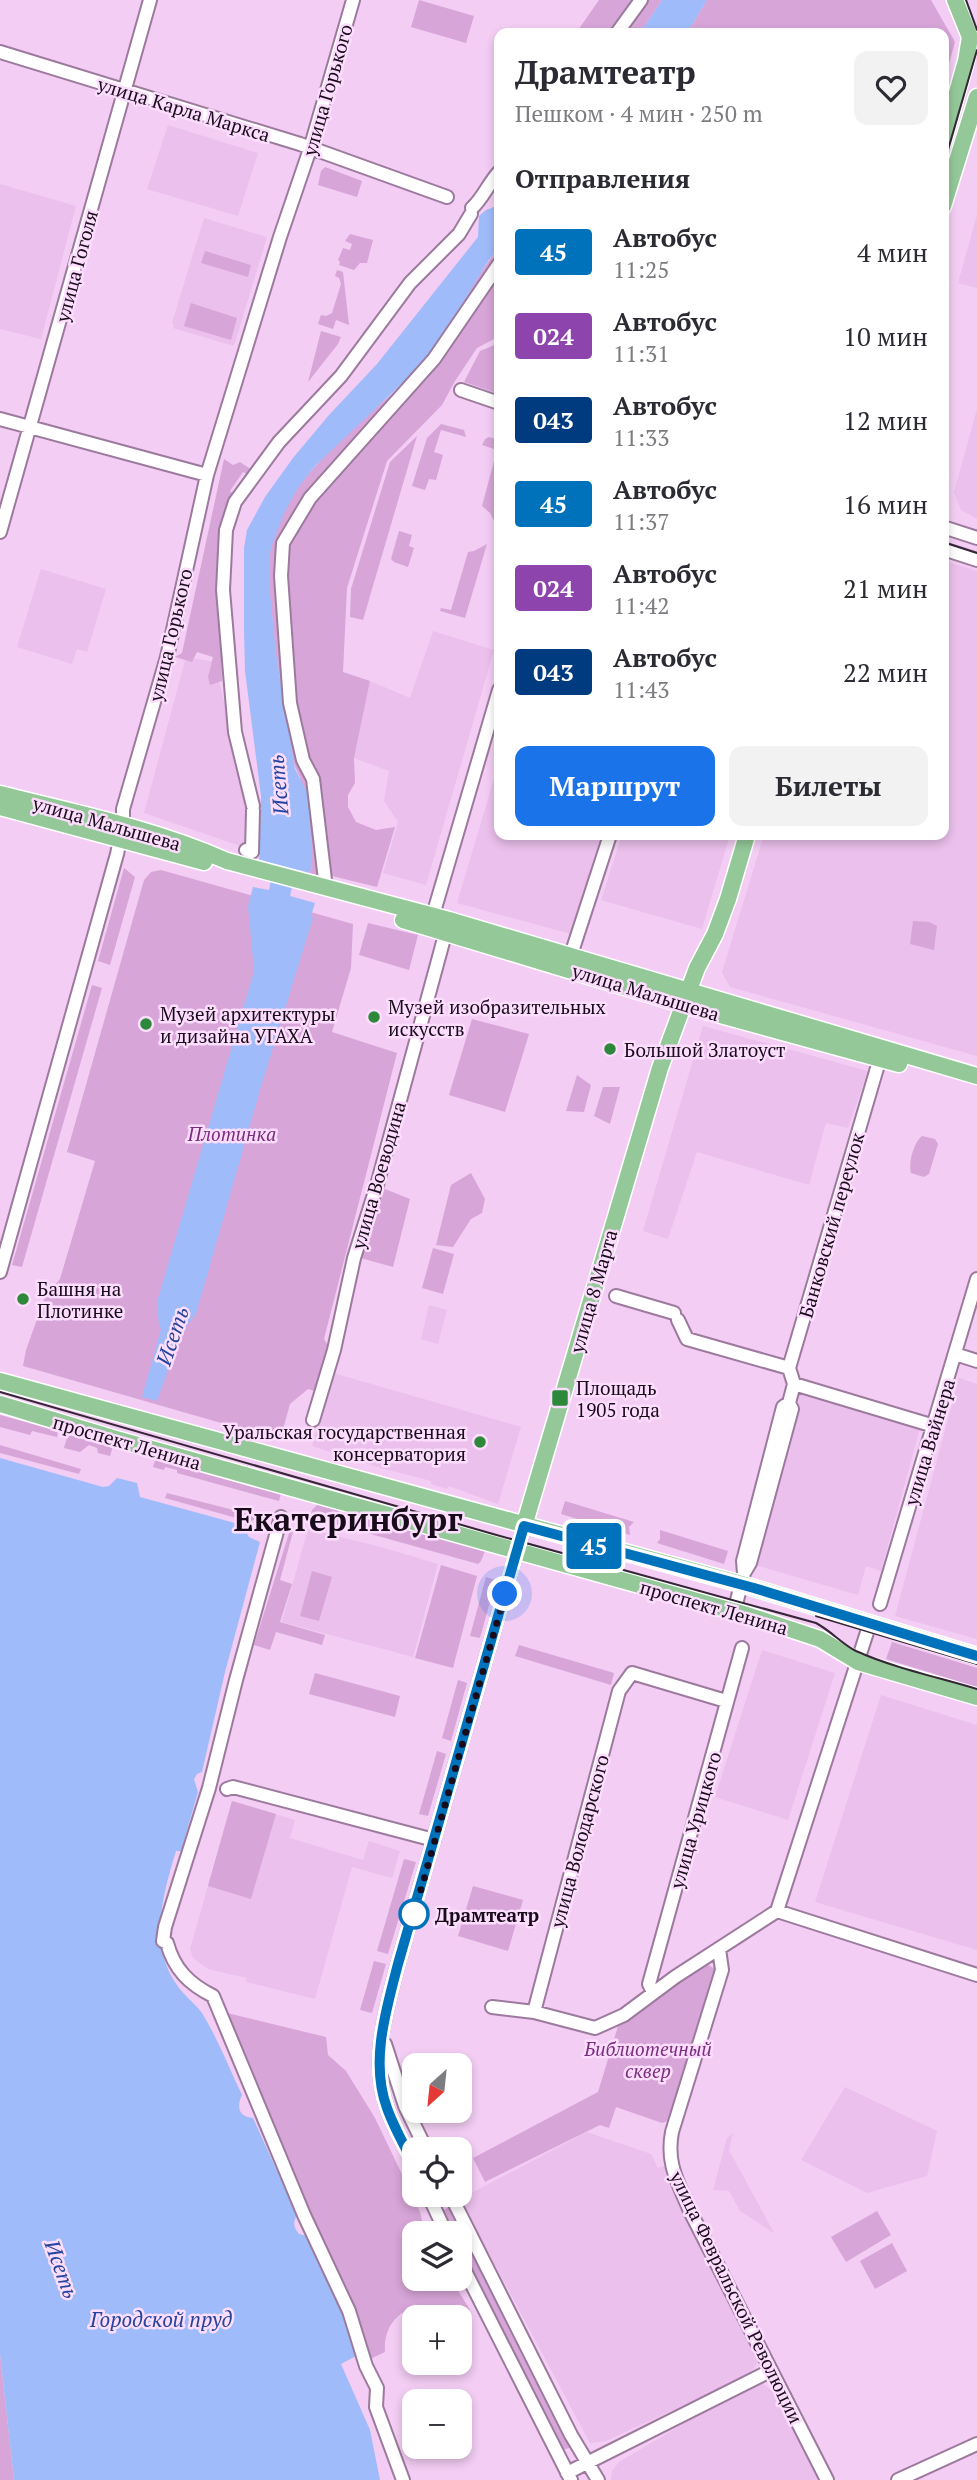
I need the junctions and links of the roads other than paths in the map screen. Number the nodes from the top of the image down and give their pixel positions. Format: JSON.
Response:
{"nodes":[{"id":1,"x":150,"y":0,"type":"edge"},
{"id":2,"x":353,"y":0,"type":"edge"},
{"id":3,"x":642,"y":0,"type":"edge"},
{"id":4,"x":955,"y":4,"type":"edge"},
{"id":5,"x":621,"y":28,"type":"edge"},
{"id":6,"x":0,"y":52,"type":"edge"},
{"id":7,"x":124,"y":90,"type":"junction"},
{"id":8,"x":977,"y":97,"type":"edge"},
{"id":9,"x":949,"y":122,"type":"edge"},
{"id":10,"x":310,"y":149,"type":"junction"},
{"id":11,"x":494,"y":177,"type":"edge"},
{"id":12,"x":949,"y":187,"type":"edge"},
{"id":13,"x":447,"y":197,"type":"dead end"},
{"id":14,"x":494,"y":271,"type":"edge"},
{"id":15,"x":461,"y":390,"type":"dead end"},
{"id":16,"x":494,"y":401,"type":"edge"},
{"id":17,"x":0,"y":419,"type":"edge"},
{"id":18,"x":31,"y":427,"type":"junction"},
{"id":19,"x":207,"y":475,"type":"junction"},
{"id":20,"x":949,"y":529,"type":"edge"},
{"id":21,"x":0,"y":532,"type":"edge"},
{"id":22,"x":977,"y":538,"type":"edge"},
{"id":23,"x":949,"y":551,"type":"edge"},
{"id":24,"x":977,"y":560,"type":"edge"},
{"id":25,"x":494,"y":707,"type":"edge"},
{"id":26,"x":0,"y":794,"type":"edge"},
{"id":27,"x":0,"y":807,"type":"edge"},
{"id":28,"x":122,"y":832,"type":"junction"},
{"id":29,"x":608,"y":840,"type":"edge"},
{"id":30,"x":746,"y":840,"type":"edge"},
{"id":31,"x":246,"y":850,"type":"dead end"},
{"id":32,"x":319,"y":887,"type":"junction"},
{"id":33,"x":431,"y":921,"type":"junction"},
{"id":34,"x":446,"y":931,"type":"junction"},
{"id":35,"x":569,"y":962,"type":"junction"},
{"id":36,"x":686,"y":998,"type":"junction"},
{"id":37,"x":882,"y":1053,"type":"junction"},
{"id":38,"x":977,"y":1076,"type":"edge"},
{"id":39,"x":977,"y":1086,"type":"edge"},
{"id":40,"x":0,"y":1272,"type":"edge"},
{"id":41,"x":977,"y":1279,"type":"edge"},
{"id":42,"x":616,"y":1296,"type":"dead end"},
{"id":43,"x":955,"y":1354,"type":"junction"},
{"id":44,"x":977,"y":1361,"type":"edge"},
{"id":45,"x":789,"y":1368,"type":"junction"},
{"id":46,"x":0,"y":1381,"type":"edge"},
{"id":47,"x":794,"y":1384,"type":"junction"},
{"id":48,"x":0,"y":1404,"type":"edge"},
{"id":49,"x":313,"y":1420,"type":"dead end"},
{"id":50,"x":933,"y":1426,"type":"junction"},
{"id":51,"x":281,"y":1517,"type":"dead end"},
{"id":52,"x":524,"y":1526,"type":"junction"},
{"id":53,"x":517,"y":1551,"type":"junction"},
{"id":54,"x":742,"y":1579,"type":"junction"},
{"id":55,"x":880,"y":1604,"type":"dead end"},
{"id":56,"x":734,"y":1612,"type":"junction"},
{"id":57,"x":870,"y":1623,"type":"junction"},
{"id":58,"x":742,"y":1648,"type":"dead end"},
{"id":59,"x":977,"y":1656,"type":"edge"},
{"id":60,"x":858,"y":1662,"type":"junction"},
{"id":61,"x":977,"y":1697,"type":"edge"},
{"id":62,"x":726,"y":1701,"type":"junction"},
{"id":63,"x":227,"y":1788,"type":"dead end"},
{"id":64,"x":434,"y":1840,"type":"junction"},
{"id":65,"x":777,"y":1910,"type":"junction"},
{"id":66,"x":719,"y":1949,"type":"junction"},
{"id":67,"x":977,"y":1975,"type":"edge"},
{"id":68,"x":653,"y":1992,"type":"junction"},
{"id":69,"x":492,"y":2007,"type":"dead end"},
{"id":70,"x":534,"y":2012,"type":"junction"},
{"id":71,"x":383,"y":2037,"type":"junction"},
{"id":72,"x":420,"y":2137,"type":"edge"},
{"id":73,"x":402,"y":2140,"type":"edge"},
{"id":74,"x":457,"y":2207,"type":"edge"},
{"id":75,"x":472,"y":2285,"type":"edge"},
{"id":76,"x":770,"y":2371,"type":"junction"},
{"id":77,"x":977,"y":2445,"type":"edge"},
{"id":78,"x":589,"y":2462,"type":"junction"},
{"id":79,"x":569,"y":2477,"type":"edge"},
{"id":80,"x":402,"y":2480,"type":"edge"},
{"id":81,"x":598,"y":2480,"type":"edge"},
{"id":82,"x":827,"y":2480,"type":"edge"},
{"id":83,"x":898,"y":2480,"type":"edge"}],
"edges":[{"from":1,"to":7,"type":"street","name":"улица Гоголя"},
{"from":2,"to":10,"type":"street","name":"улица Горького"},
{"from":3,"to":5,"type":"street"},
{"from":4,"to":9,"type":"main road"},
{"from":6,"to":7,"type":"street","name":"улица Карла Маркса"},
{"from":7,"to":10,"type":"street","name":"улица Карла Маркса"},
{"from":7,"to":18,"type":"street","name":"улица Гоголя"},
{"from":8,"to":12,"type":"main road"},
{"from":10,"to":13,"type":"street","name":"улица Карла Маркса"},
{"from":10,"to":19,"type":"street","name":"улица Горького"},
{"from":11,"to":31,"type":"street"},
{"from":14,"to":32,"type":"street"},
{"from":15,"to":16,"type":"street"},
{"from":17,"to":18,"type":"street"},
{"from":18,"to":19,"type":"street"},
{"from":18,"to":21,"type":"street","name":"улица Гоголя"},
{"from":19,"to":28,"type":"street","name":"улица Горького"},
{"from":20,"to":22,"type":"street"},
{"from":23,"to":24,"type":"street"},
{"from":25,"to":33,"type":"street"},
{"from":26,"to":28,"type":"main road","name":"улица Малышева"},
{"from":27,"to":28,"type":"main road","name":"улица Малышева"},
{"from":28,"to":32,"type":"main road","name":"улица Малышева"},
{"from":28,"to":40,"type":"street","name":"улица Горького"},
{"from":29,"to":35,"type":"street"},
{"from":30,"to":36,"type":"main road","name":"улица 8 Марта"},
{"from":32,"to":33,"type":"main road","name":"улица Малышева"},
{"from":33,"to":34,"type":"main road","name":"улица Малышева"},
{"from":33,"to":35,"type":"main road","name":"улица Малышева"},
{"from":34,"to":35,"type":"main road","name":"улица Малышева"},
{"from":34,"to":49,"type":"street","name":"улица Воеводина"},
{"from":35,"to":36,"type":"main road","name":"улица Малышева"},
{"from":36,"to":37,"type":"main road","name":"улица Малышева"},
{"from":36,"to":52,"type":"main road","name":"улица 8 Марта"},
{"from":37,"to":38,"type":"main road","name":"улица Малышева"},
{"from":37,"to":39,"type":"main road","name":"улица Малышева"},
{"from":37,"to":45,"type":"street","name":"Банковский переулок"},
{"from":41,"to":43,"type":"street","name":"улица Вайнера"},
{"from":42,"to":45,"type":"street"},
{"from":43,"to":44,"type":"street"},
{"from":43,"to":50,"type":"street","name":"улица Вайнера"},
{"from":45,"to":47,"type":"street"},
{"from":46,"to":52,"type":"main road","name":"проспект Ленина"},
{"from":47,"to":50,"type":"street"},
{"from":47,"to":54,"type":"street"},
{"from":48,"to":53,"type":"main road","name":"проспект Ленина"},
{"from":50,"to":55,"type":"street","name":"улица Вайнера"},
{"from":51,"to":80,"type":"street"},
{"from":52,"to":53,"type":"street","name":"улица 8 Марта"},
{"from":52,"to":54,"type":"main road","name":"проспект Ленина"},
{"from":53,"to":56,"type":"main road","name":"проспект Ленина"},
{"from":53,"to":64,"type":"street","name":"улица 8 Марта"},
{"from":54,"to":56,"type":"street"},
{"from":54,"to":57,"type":"main road","name":"проспект Ленина"},
{"from":56,"to":60,"type":"main road","name":"проспект Ленина"},
{"from":57,"to":59,"type":"main road","name":"проспект Ленина"},
{"from":57,"to":60,"type":"street"},
{"from":58,"to":62,"type":"street","name":"улица Урицкого"},
{"from":60,"to":61,"type":"main road","name":"проспект Ленина"},
{"from":60,"to":65,"type":"street"},
{"from":62,"to":68,"type":"street","name":"улица Урицкого"},
{"from":62,"to":70,"type":"street","name":"улица Володарского"},
{"from":63,"to":64,"type":"street"},
{"from":64,"to":71,"type":"street","name":"улица 8 Марта"},
{"from":65,"to":66,"type":"street"},
{"from":65,"to":67,"type":"street"},
{"from":66,"to":68,"type":"street"},
{"from":66,"to":76,"type":"street","name":"улица Февральской Революции"},
{"from":68,"to":70,"type":"street"},
{"from":69,"to":70,"type":"street"},
{"from":71,"to":72,"type":"street"},
{"from":71,"to":73,"type":"street","name":"улица 8 Марта"},
{"from":74,"to":78,"type":"street"},
{"from":75,"to":79,"type":"street"},
{"from":76,"to":78,"type":"street"},
{"from":76,"to":82,"type":"street","name":"улица Февральской Революции"},
{"from":77,"to":83,"type":"street"},
{"from":78,"to":79,"type":"street"},
{"from":78,"to":81,"type":"street"}]}
